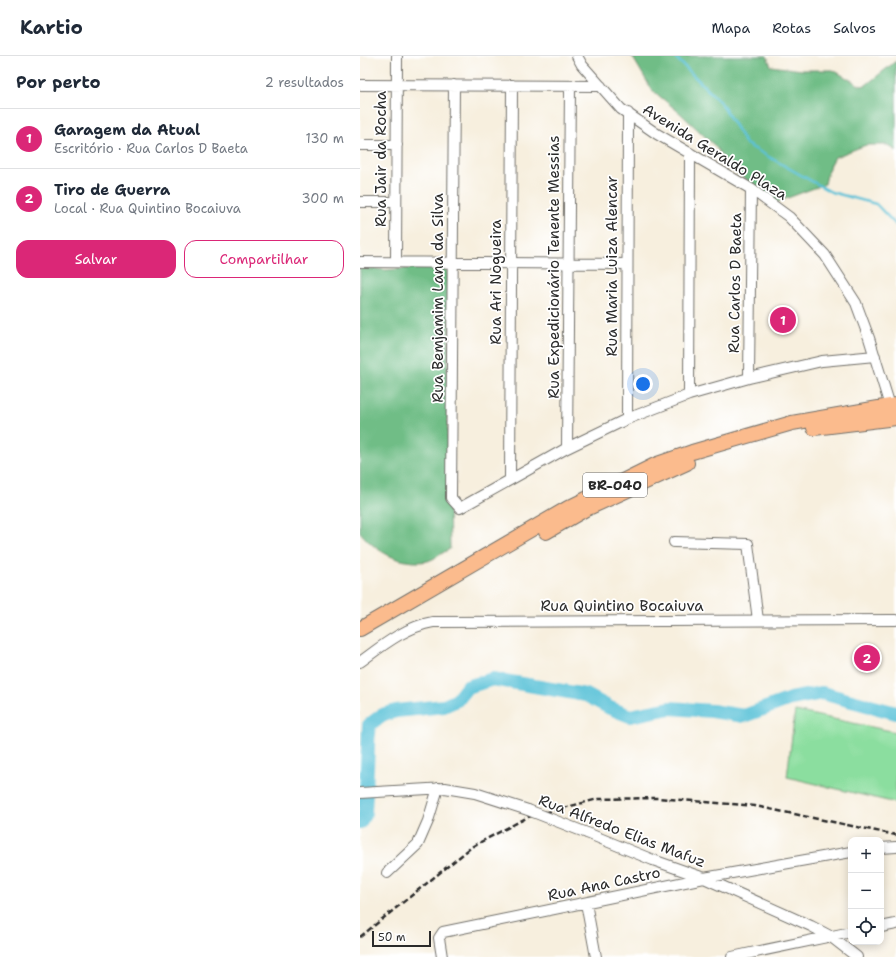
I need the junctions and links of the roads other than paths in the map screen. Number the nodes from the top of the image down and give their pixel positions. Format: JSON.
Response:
{"nodes":[{"id":1,"x":397,"y":56,"type":"edge"},
{"id":2,"x":577,"y":56,"type":"edge"},
{"id":3,"x":360,"y":85,"type":"edge"},
{"id":4,"x":397,"y":85,"type":"junction"},
{"id":5,"x":454,"y":85,"type":"junction"},
{"id":6,"x":512,"y":85,"type":"junction"},
{"id":7,"x":570,"y":86,"type":"junction"},
{"id":8,"x":601,"y":86,"type":"junction"},
{"id":9,"x":628,"y":113,"type":"junction"},
{"id":10,"x":360,"y":145,"type":"edge"},
{"id":11,"x":396,"y":145,"type":"junction"},
{"id":12,"x":690,"y":153,"type":"junction"},
{"id":13,"x":751,"y":189,"type":"junction"},
{"id":14,"x":360,"y":202,"type":"edge"},
{"id":15,"x":396,"y":202,"type":"junction"},
{"id":16,"x":360,"y":262,"type":"edge"},
{"id":17,"x":396,"y":262,"type":"junction"},
{"id":18,"x":453,"y":262,"type":"junction"},
{"id":19,"x":511,"y":263,"type":"junction"},
{"id":20,"x":569,"y":263,"type":"junction"},
{"id":21,"x":627,"y":264,"type":"junction"},
{"id":22,"x":875,"y":356,"type":"junction"},
{"id":23,"x":748,"y":378,"type":"junction"},
{"id":24,"x":689,"y":395,"type":"junction"},
{"id":25,"x":894,"y":413,"type":"edge"},
{"id":26,"x":627,"y":419,"type":"junction"},
{"id":27,"x":567,"y":448,"type":"junction"},
{"id":28,"x":510,"y":479,"type":"junction"},
{"id":29,"x":674,"y":542,"type":"dead end"},
{"id":30,"x":758,"y":620,"type":"junction"},
{"id":31,"x":896,"y":620,"type":"edge"},
{"id":32,"x":360,"y":629,"type":"edge"},
{"id":33,"x":360,"y":639,"type":"edge"},
{"id":34,"x":360,"y":662,"type":"edge"},
{"id":35,"x":438,"y":788,"type":"junction"},
{"id":36,"x":360,"y":793,"type":"edge"},
{"id":37,"x":896,"y":847,"type":"edge"},
{"id":38,"x":884,"y":848,"type":"edge"},
{"id":39,"x":848,"y":853,"type":"edge"},
{"id":40,"x":387,"y":873,"type":"dead end"},
{"id":41,"x":704,"y":878,"type":"junction"},
{"id":42,"x":586,"y":903,"type":"junction"},
{"id":43,"x":896,"y":924,"type":"edge"},
{"id":44,"x":884,"y":926,"type":"edge"},
{"id":45,"x":848,"y":933,"type":"edge"},
{"id":46,"x":830,"y":936,"type":"junction"},
{"id":47,"x":442,"y":957,"type":"edge"},
{"id":48,"x":596,"y":957,"type":"edge"},
{"id":49,"x":732,"y":957,"type":"edge"},
{"id":50,"x":857,"y":957,"type":"edge"}],
"edges":[{"from":1,"to":4,"type":"street","name":"Rua Jair da Rocha"},
{"from":2,"to":8,"type":"street","name":"Avenida Geraldo Plaza"},
{"from":3,"to":4,"type":"street"},
{"from":4,"to":5,"type":"street"},
{"from":4,"to":11,"type":"street","name":"Rua Jair da Rocha"},
{"from":5,"to":6,"type":"street"},
{"from":5,"to":18,"type":"street","name":"Rua Bemjamim Lana da Silva"},
{"from":6,"to":7,"type":"street"},
{"from":6,"to":19,"type":"street","name":"Rua Ari Nogueira"},
{"from":7,"to":8,"type":"street"},
{"from":7,"to":20,"type":"street","name":"Rua Expedicionário Tenente Messias"},
{"from":8,"to":9,"type":"street","name":"Avenida Geraldo Plaza"},
{"from":9,"to":12,"type":"street","name":"Avenida Geraldo Plaza"},
{"from":9,"to":21,"type":"street","name":"Rua Maria Luiza Alencar"},
{"from":10,"to":11,"type":"street"},
{"from":11,"to":15,"type":"street","name":"Rua Jair da Rocha"},
{"from":12,"to":13,"type":"street","name":"Avenida Geraldo Plaza"},
{"from":12,"to":24,"type":"street"},
{"from":13,"to":22,"type":"street","name":"Avenida Geraldo Plaza"},
{"from":13,"to":23,"type":"street","name":"Rua Carlos D Baeta"},
{"from":14,"to":15,"type":"street"},
{"from":15,"to":17,"type":"street","name":"Rua Jair da Rocha"},
{"from":16,"to":17,"type":"street"},
{"from":17,"to":18,"type":"street"},
{"from":18,"to":19,"type":"street"},
{"from":18,"to":28,"type":"street","name":"Rua Bemjamim Lana da Silva"},
{"from":19,"to":20,"type":"street"},
{"from":19,"to":28,"type":"street","name":"Rua Ari Nogueira"},
{"from":20,"to":21,"type":"street"},
{"from":20,"to":27,"type":"street","name":"Rua Expedicionário Tenente Messias"},
{"from":21,"to":26,"type":"street","name":"Rua Maria Luiza Alencar"},
{"from":22,"to":23,"type":"street"},
{"from":22,"to":25,"type":"street","name":"Avenida Geraldo Plaza"},
{"from":23,"to":24,"type":"street"},
{"from":24,"to":26,"type":"street"},
{"from":25,"to":32,"type":"highway","number":"BR-040"},
{"from":25,"to":33,"type":"highway","number":"BR-040"},
{"from":26,"to":27,"type":"street"},
{"from":27,"to":28,"type":"street"},
{"from":29,"to":30,"type":"street"},
{"from":30,"to":31,"type":"street","name":"Rua Quintino Bocaiuva"},
{"from":30,"to":34,"type":"street","name":"Rua Quintino Bocaiuva"},
{"from":35,"to":36,"type":"street","name":"Rua Alfredo Elias Mafuz"},
{"from":35,"to":40,"type":"street"},
{"from":35,"to":41,"type":"street","name":"Rua Alfredo Elias Mafuz","bridge":true},
{"from":37,"to":38,"type":"street"},
{"from":39,"to":41,"type":"street","name":"Rua Ana Castro"},
{"from":41,"to":42,"type":"street","name":"Rua Ana Castro"},
{"from":41,"to":46,"type":"street","name":"Rua Alfredo Elias Mafuz"},
{"from":42,"to":47,"type":"street","name":"Rua Ana Castro"},
{"from":42,"to":48,"type":"street"},
{"from":43,"to":44,"type":"street"},
{"from":45,"to":46,"type":"street"},
{"from":46,"to":49,"type":"street"},
{"from":46,"to":50,"type":"street","name":"Rua Alfredo Elias Mafuz"}]}
